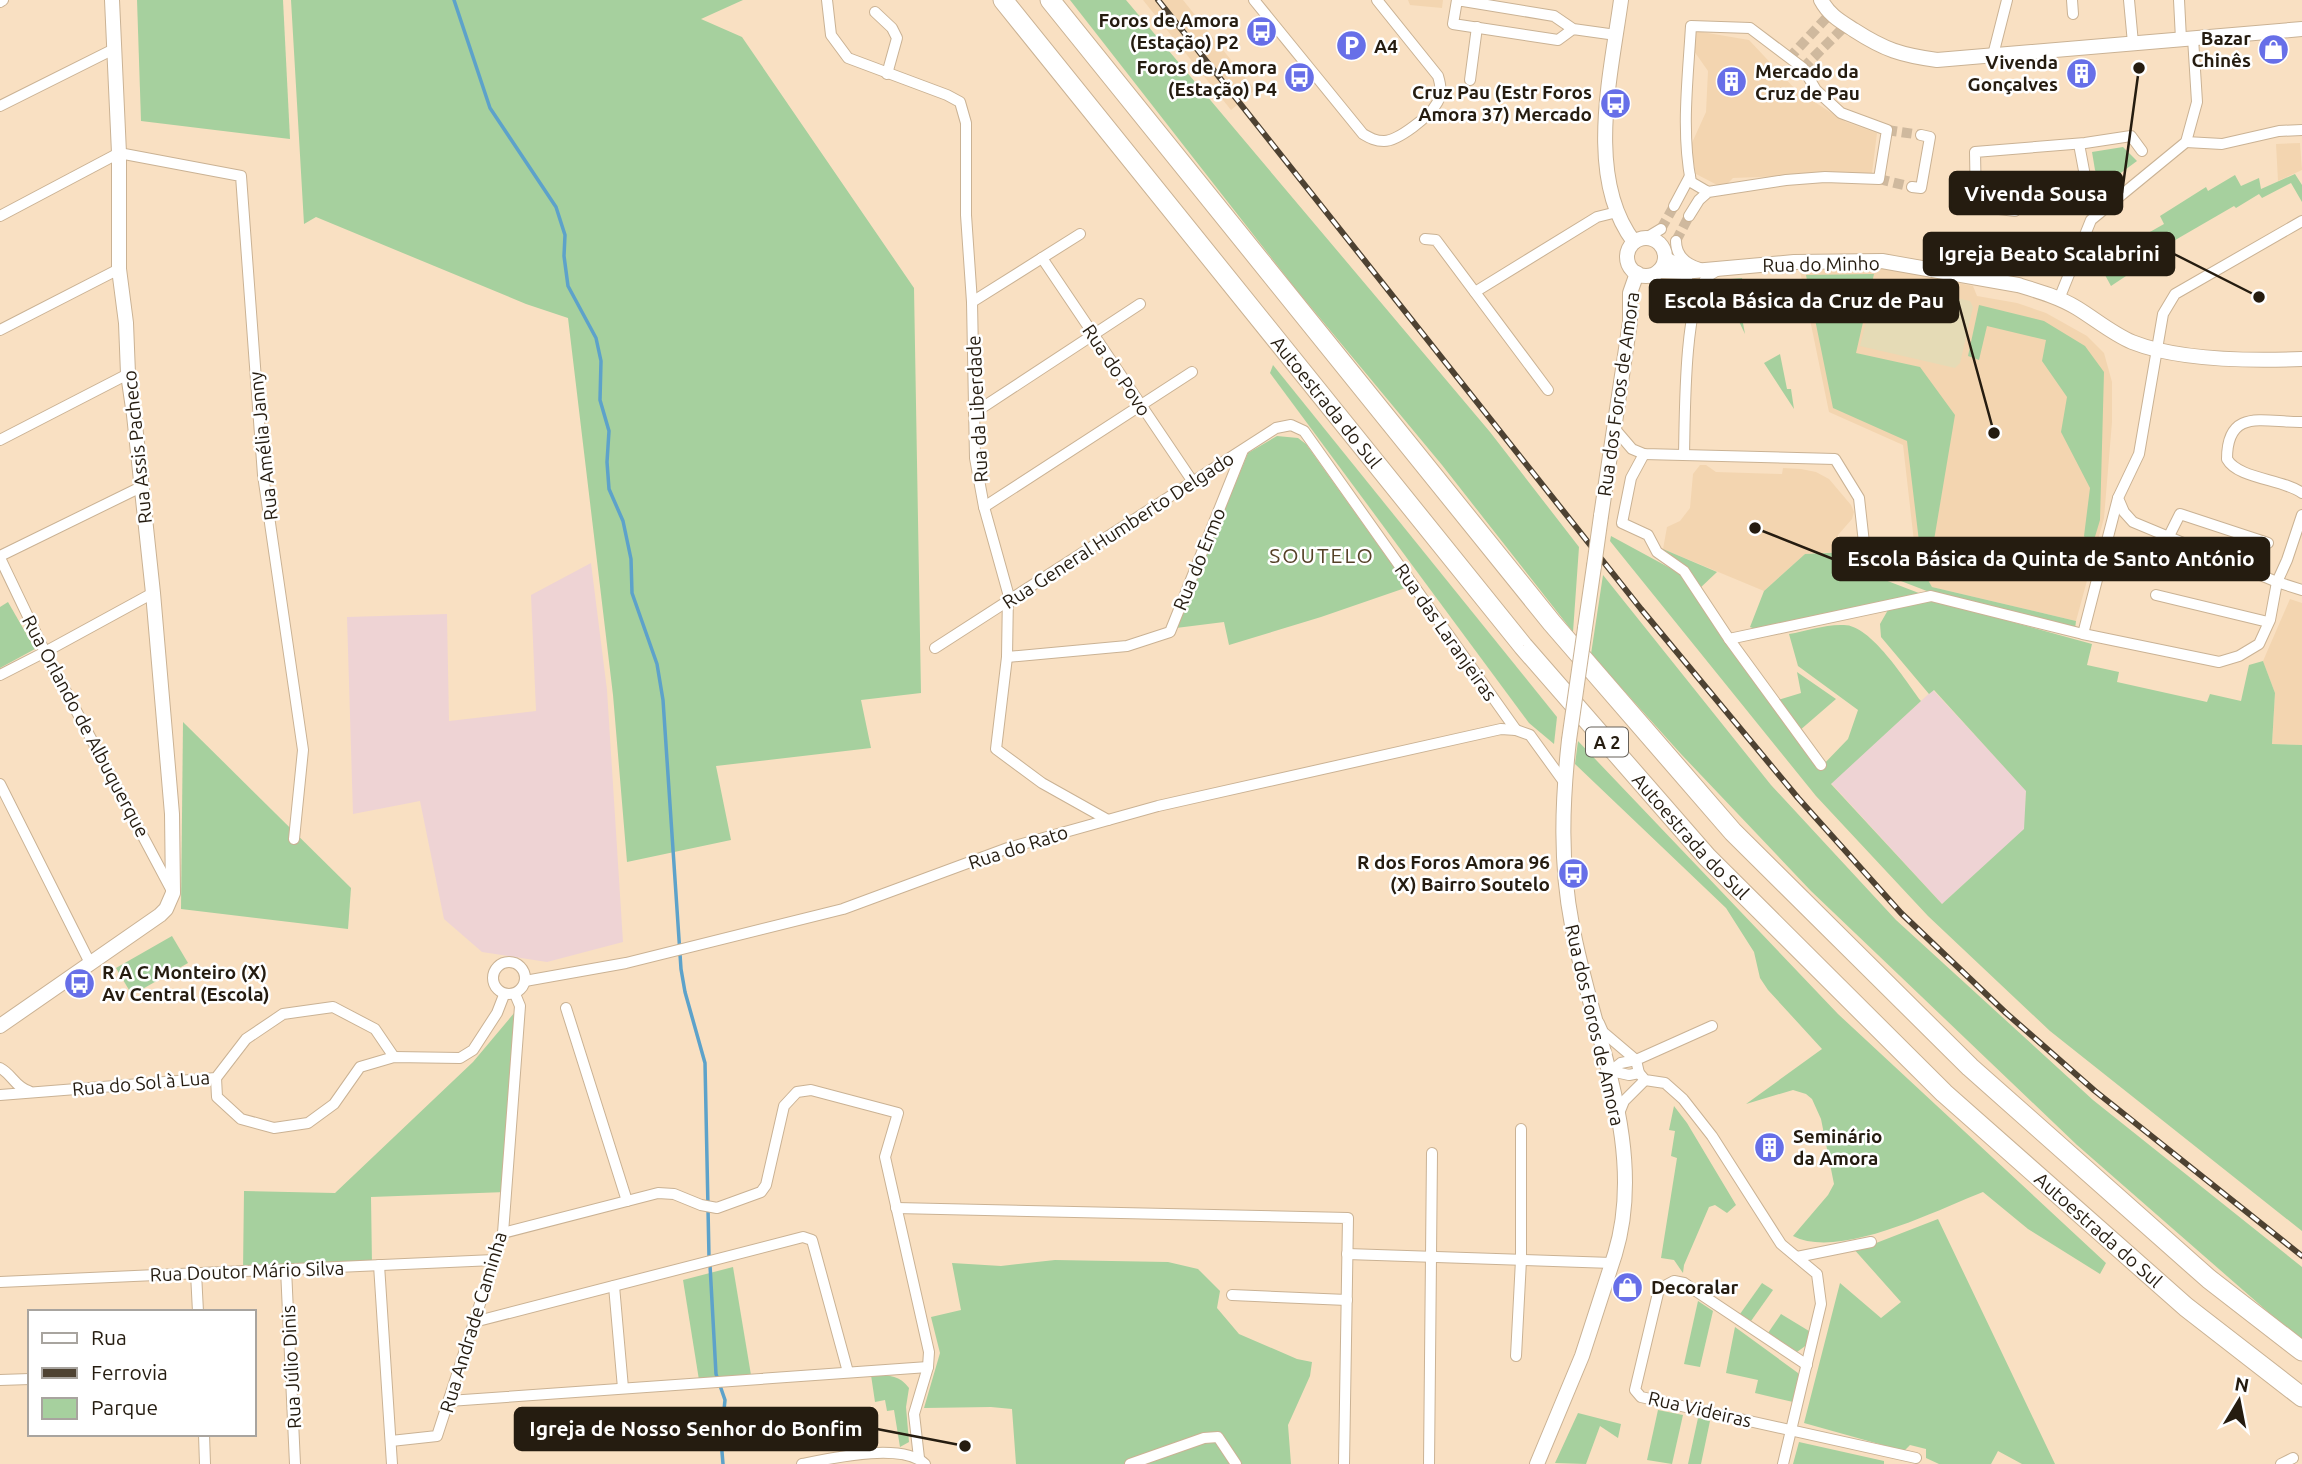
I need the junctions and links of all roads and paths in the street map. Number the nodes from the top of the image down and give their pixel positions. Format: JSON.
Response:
{"nodes":[{"id":1,"x":113,"y":0,"type":"edge"},
{"id":2,"x":827,"y":0,"type":"edge"},
{"id":3,"x":1003,"y":0,"type":"edge"},
{"id":4,"x":1050,"y":0,"type":"edge"},
{"id":5,"x":1254,"y":0,"type":"edge"},
{"id":6,"x":1377,"y":0,"type":"edge"},
{"id":7,"x":1457,"y":0,"type":"edge"},
{"id":8,"x":1621,"y":0,"type":"edge"},
{"id":9,"x":1821,"y":0,"type":"edge"},
{"id":10,"x":2007,"y":0,"type":"edge"},
{"id":11,"x":2072,"y":0,"type":"edge"},
{"id":12,"x":2129,"y":0,"type":"edge"},
{"id":13,"x":2179,"y":0,"type":"edge"},
{"id":14,"x":875,"y":12,"type":"dead end"},
{"id":15,"x":2073,"y":14,"type":"dead end"},
{"id":16,"x":1477,"y":27,"type":"junction"},
{"id":17,"x":1573,"y":29,"type":"junction"},
{"id":18,"x":2302,"y":29,"type":"edge"},
{"id":19,"x":1616,"y":35,"type":"junction"},
{"id":20,"x":2187,"y":39,"type":"junction"},
{"id":21,"x":2133,"y":43,"type":"junction"},
{"id":22,"x":116,"y":48,"type":"junction"},
{"id":23,"x":1993,"y":55,"type":"junction"},
{"id":24,"x":887,"y":74,"type":"junction"},
{"id":25,"x":1470,"y":80,"type":"dead end"},
{"id":26,"x":0,"y":106,"type":"edge"},
{"id":27,"x":2302,"y":131,"type":"edge"},
{"id":28,"x":1920,"y":135,"type":"dead end"},
{"id":29,"x":2186,"y":142,"type":"junction"},
{"id":30,"x":2079,"y":144,"type":"junction"},
{"id":31,"x":2142,"y":151,"type":"dead end"},
{"id":32,"x":119,"y":153,"type":"junction"},
{"id":33,"x":1690,"y":176,"type":"junction"},
{"id":34,"x":1912,"y":187,"type":"dead end"},
{"id":35,"x":1708,"y":192,"type":"junction"},
{"id":36,"x":1674,"y":206,"type":"tunnel mouth"},
{"id":37,"x":2105,"y":207,"type":"junction"},
{"id":38,"x":2015,"y":211,"type":"dead end"},
{"id":39,"x":1617,"y":212,"type":"junction"},
{"id":40,"x":0,"y":216,"type":"edge"},
{"id":41,"x":1689,"y":216,"type":"tunnel mouth"},
{"id":42,"x":2302,"y":221,"type":"edge"},
{"id":43,"x":1661,"y":229,"type":"tunnel mouth"},
{"id":44,"x":1080,"y":234,"type":"dead end"},
{"id":45,"x":1425,"y":239,"type":"dead end"},
{"id":46,"x":1640,"y":240,"type":"junction"},
{"id":47,"x":1676,"y":241,"type":"dead end"},
{"id":48,"x":1665,"y":256,"type":"junction"},
{"id":49,"x":1042,"y":258,"type":"junction"},
{"id":50,"x":1685,"y":268,"type":"junction"},
{"id":51,"x":119,"y":269,"type":"junction"},
{"id":52,"x":1713,"y":269,"type":"junction"},
{"id":53,"x":1659,"y":271,"type":"junction"},
{"id":54,"x":1637,"y":273,"type":"junction"},
{"id":55,"x":1475,"y":292,"type":"junction"},
{"id":56,"x":2059,"y":299,"type":"junction"},
{"id":57,"x":972,"y":302,"type":"junction"},
{"id":58,"x":1695,"y":302,"type":"junction"},
{"id":59,"x":1140,"y":304,"type":"dead end"},
{"id":60,"x":0,"y":330,"type":"edge"},
{"id":61,"x":1093,"y":335,"type":"junction"},
{"id":62,"x":2157,"y":350,"type":"junction"},
{"id":63,"x":2302,"y":359,"type":"edge"},
{"id":64,"x":1192,"y":372,"type":"dead end"},
{"id":65,"x":128,"y":374,"type":"junction"},
{"id":66,"x":1548,"y":390,"type":"dead end"},
{"id":67,"x":1141,"y":405,"type":"junction"},
{"id":68,"x":974,"y":413,"type":"junction"},
{"id":69,"x":2302,"y":422,"type":"edge"},
{"id":70,"x":1614,"y":428,"type":"junction"},
{"id":71,"x":1304,"y":431,"type":"joint"},
{"id":72,"x":0,"y":440,"type":"edge"},
{"id":73,"x":1243,"y":450,"type":"junction"},
{"id":74,"x":1644,"y":454,"type":"junction"},
{"id":75,"x":1684,"y":454,"type":"junction"},
{"id":76,"x":1193,"y":482,"type":"junction"},
{"id":77,"x":141,"y":486,"type":"junction"},
{"id":78,"x":2302,"y":493,"type":"edge"},
{"id":79,"x":2118,"y":498,"type":"junction"},
{"id":80,"x":984,"y":508,"type":"junction"},
{"id":81,"x":2302,"y":515,"type":"edge"},
{"id":82,"x":2168,"y":538,"type":"junction"},
{"id":83,"x":2268,"y":543,"type":"dead end"},
{"id":84,"x":0,"y":557,"type":"edge"},
{"id":85,"x":1866,"y":561,"type":"dead end"},
{"id":86,"x":2277,"y":582,"type":"junction"},
{"id":87,"x":2302,"y":590,"type":"edge"},
{"id":88,"x":153,"y":593,"type":"junction"},
{"id":89,"x":2156,"y":595,"type":"dead end"},
{"id":90,"x":1008,"y":601,"type":"junction"},
{"id":91,"x":2269,"y":622,"type":"junction"},
{"id":92,"x":2083,"y":634,"type":"junction"},
{"id":93,"x":1729,"y":639,"type":"junction"},
{"id":94,"x":935,"y":648,"type":"dead end"},
{"id":95,"x":45,"y":652,"type":"junction"},
{"id":96,"x":1007,"y":657,"type":"junction"},
{"id":97,"x":0,"y":675,"type":"edge"},
{"id":98,"x":1516,"y":730,"type":"junction"},
{"id":99,"x":1821,"y":765,"type":"dead end"},
{"id":100,"x":1564,"y":782,"type":"junction"},
{"id":101,"x":0,"y":784,"type":"edge"},
{"id":102,"x":1108,"y":820,"type":"junction"},
{"id":103,"x":294,"y":839,"type":"dead end"},
{"id":104,"x":173,"y":893,"type":"junction"},
{"id":105,"x":90,"y":963,"type":"junction"},
{"id":106,"x":525,"y":981,"type":"junction"},
{"id":107,"x":509,"y":994,"type":"junction"},
{"id":108,"x":566,"y":1008,"type":"dead end"},
{"id":109,"x":1592,"y":1011,"type":"junction"},
{"id":110,"x":0,"y":1025,"type":"edge"},
{"id":111,"x":1712,"y":1026,"type":"dead end"},
{"id":112,"x":394,"y":1057,"type":"junction"},
{"id":113,"x":1636,"y":1060,"type":"junction"},
{"id":114,"x":0,"y":1068,"type":"edge"},
{"id":115,"x":1610,"y":1070,"type":"junction"},
{"id":116,"x":1642,"y":1076,"type":"junction"},
{"id":117,"x":216,"y":1078,"type":"junction"},
{"id":118,"x":32,"y":1092,"type":"junction"},
{"id":119,"x":0,"y":1095,"type":"edge"},
{"id":120,"x":1618,"y":1116,"type":"junction"},
{"id":121,"x":1521,"y":1129,"type":"dead end"},
{"id":122,"x":1433,"y":1153,"type":"dead end"},
{"id":123,"x":627,"y":1201,"type":"junction"},
{"id":124,"x":896,"y":1208,"type":"junction"},
{"id":125,"x":503,"y":1233,"type":"junction"},
{"id":126,"x":1871,"y":1242,"type":"dead end"},
{"id":127,"x":1347,"y":1254,"type":"junction"},
{"id":128,"x":1432,"y":1257,"type":"junction"},
{"id":129,"x":1797,"y":1257,"type":"junction"},
{"id":130,"x":494,"y":1260,"type":"junction"},
{"id":131,"x":1521,"y":1260,"type":"junction"},
{"id":132,"x":1612,"y":1263,"type":"junction"},
{"id":133,"x":379,"y":1265,"type":"junction"},
{"id":134,"x":286,"y":1269,"type":"junction"},
{"id":135,"x":196,"y":1273,"type":"junction"},
{"id":136,"x":0,"y":1282,"type":"edge"},
{"id":137,"x":614,"y":1286,"type":"junction"},
{"id":138,"x":1232,"y":1295,"type":"dead end"},
{"id":139,"x":1347,"y":1300,"type":"junction"},
{"id":140,"x":198,"y":1310,"type":"edge"},
{"id":141,"x":474,"y":1322,"type":"junction"},
{"id":142,"x":2302,"y":1351,"type":"edge"},
{"id":143,"x":1516,"y":1356,"type":"dead end"},
{"id":144,"x":1807,"y":1366,"type":"junction"},
{"id":145,"x":928,"y":1367,"type":"junction"},
{"id":146,"x":848,"y":1373,"type":"junction"},
{"id":147,"x":28,"y":1379,"type":"edge"},
{"id":148,"x":0,"y":1380,"type":"edge"},
{"id":149,"x":623,"y":1388,"type":"junction"},
{"id":150,"x":2302,"y":1397,"type":"edge"},
{"id":151,"x":449,"y":1401,"type":"junction"},
{"id":152,"x":1792,"y":1430,"type":"junction"},
{"id":153,"x":204,"y":1436,"type":"edge"},
{"id":154,"x":391,"y":1441,"type":"junction"},
{"id":155,"x":1916,"y":1458,"type":"dead end"},
{"id":156,"x":2293,"y":1458,"type":"dead end"},
{"id":157,"x":919,"y":1459,"type":"edge"},
{"id":158,"x":823,"y":1462,"type":"edge"},
{"id":159,"x":193,"y":1464,"type":"edge"},
{"id":160,"x":205,"y":1464,"type":"edge"},
{"id":161,"x":295,"y":1464,"type":"edge"},
{"id":162,"x":392,"y":1464,"type":"edge"},
{"id":163,"x":802,"y":1464,"type":"edge"},
{"id":164,"x":1130,"y":1464,"type":"edge"},
{"id":165,"x":1236,"y":1464,"type":"edge"},
{"id":166,"x":1344,"y":1464,"type":"edge"},
{"id":167,"x":1429,"y":1464,"type":"edge"},
{"id":168,"x":1537,"y":1464,"type":"edge"},
{"id":169,"x":1783,"y":1464,"type":"edge"},
{"id":170,"x":2281,"y":1464,"type":"edge"}],
"edges":[{"from":1,"to":22,"type":"street","name":"Rua Assis Pacheco"},
{"from":2,"to":24,"type":"street"},
{"from":3,"to":150,"type":"highway","name":"Autoestrada do Sul","number":"A 2"},
{"from":4,"to":142,"type":"highway","name":"Autoestrada do Sul","number":"A 2"},
{"from":5,"to":6,"type":"street"},
{"from":7,"to":16,"type":"street"},
{"from":7,"to":17,"type":"street"},
{"from":8,"to":19,"type":"street"},
{"from":9,"to":23,"type":"street"},
{"from":10,"to":23,"type":"street"},
{"from":11,"to":15,"type":"street"},
{"from":12,"to":21,"type":"street"},
{"from":13,"to":20,"type":"street"},
{"from":14,"to":24,"type":"street"},
{"from":16,"to":17,"type":"street"},
{"from":16,"to":25,"type":"street"},
{"from":17,"to":19,"type":"street"},
{"from":18,"to":20,"type":"street"},
{"from":19,"to":39,"type":"street"},
{"from":20,"to":21,"type":"street"},
{"from":20,"to":29,"type":"street"},
{"from":21,"to":23,"type":"street"},
{"from":22,"to":26,"type":"street"},
{"from":22,"to":32,"type":"street","name":"Rua Assis Pacheco"},
{"from":24,"to":57,"type":"street","name":"Rua da Liberdade"},
{"from":27,"to":29,"type":"street"},
{"from":28,"to":34,"type":"street"},
{"from":29,"to":37,"type":"street"},
{"from":30,"to":31,"type":"street"},
{"from":30,"to":37,"type":"street"},
{"from":30,"to":38,"type":"street"},
{"from":32,"to":40,"type":"street"},
{"from":32,"to":51,"type":"street","name":"Rua Assis Pacheco"},
{"from":32,"to":103,"type":"street","name":"Rua Amélia Janny"},
{"from":33,"to":35,"type":"street"},
{"from":33,"to":35,"type":"street"},
{"from":33,"to":36,"type":"street"},
{"from":35,"to":41,"type":"street"},
{"from":37,"to":56,"type":"street"},
{"from":39,"to":46,"type":"street"},
{"from":39,"to":55,"type":"street"},
{"from":42,"to":62,"type":"street"},
{"from":43,"to":46,"type":"street"},
{"from":44,"to":49,"type":"street"},
{"from":45,"to":55,"type":"street"},
{"from":46,"to":48,"type":"street"},
{"from":46,"to":54,"type":"street"},
{"from":47,"to":50,"type":"street"},
{"from":48,"to":50,"type":"street"},
{"from":48,"to":53,"type":"street"},
{"from":49,"to":57,"type":"street"},
{"from":49,"to":61,"type":"street","name":"Rua do Povo"},
{"from":50,"to":52,"type":"street","name":"Rua do Minho"},
{"from":50,"to":53,"type":"street","name":"Rua do Minho"},
{"from":50,"to":58,"type":"street"},
{"from":51,"to":60,"type":"street"},
{"from":51,"to":65,"type":"street","name":"Rua Assis Pacheco"},
{"from":52,"to":56,"type":"street","name":"Rua do Minho"},
{"from":52,"to":58,"type":"street"},
{"from":53,"to":54,"type":"street"},
{"from":54,"to":70,"type":"street","name":"Rua dos Foros de Amora"},
{"from":55,"to":66,"type":"street"},
{"from":56,"to":62,"type":"street","name":"Rua do Minho"},
{"from":57,"to":68,"type":"street","name":"Rua da Liberdade"},
{"from":58,"to":75,"type":"street"},
{"from":59,"to":61,"type":"street"},
{"from":61,"to":67,"type":"street","name":"Rua do Povo"},
{"from":61,"to":68,"type":"street"},
{"from":62,"to":63,"type":"street","name":"Rua do Minho"},
{"from":62,"to":79,"type":"street"},
{"from":64,"to":67,"type":"street"},
{"from":65,"to":72,"type":"street"},
{"from":65,"to":77,"type":"street","name":"Rua Assis Pacheco"},
{"from":67,"to":76,"type":"street","name":"Rua do Povo"},
{"from":67,"to":80,"type":"street"},
{"from":68,"to":80,"type":"street","name":"Rua da Liberdade"},
{"from":69,"to":78,"type":"street"},
{"from":70,"to":74,"type":"street"},
{"from":70,"to":100,"type":"street","name":"Rua dos Foros de Amora","bridge":true},
{"from":71,"to":73,"type":"street","name":"Rua General Humberto Delgado"},
{"from":71,"to":98,"type":"street","name":"Rua das Laranjeiras"},
{"from":73,"to":76,"type":"street","name":"Rua General Humberto Delgado"},
{"from":73,"to":96,"type":"street","name":"Rua do Ermo"},
{"from":74,"to":75,"type":"street"},
{"from":74,"to":93,"type":"street"},
{"from":75,"to":85,"type":"street"},
{"from":76,"to":90,"type":"street","name":"Rua General Humberto Delgado"},
{"from":77,"to":84,"type":"street"},
{"from":77,"to":88,"type":"street","name":"Rua Assis Pacheco"},
{"from":79,"to":82,"type":"street"},
{"from":79,"to":92,"type":"street"},
{"from":80,"to":90,"type":"street","name":"Rua da Liberdade"},
{"from":81,"to":86,"type":"street"},
{"from":82,"to":83,"type":"street"},
{"from":82,"to":86,"type":"street"},
{"from":84,"to":95,"type":"street","name":"Rua Orlando de Albuquerque"},
{"from":86,"to":87,"type":"street"},
{"from":86,"to":91,"type":"street"},
{"from":88,"to":95,"type":"street"},
{"from":88,"to":104,"type":"street","name":"Rua Assis Pacheco"},
{"from":89,"to":91,"type":"street"},
{"from":90,"to":94,"type":"street","name":"Rua General Humberto Delgado"},
{"from":90,"to":96,"type":"street","name":"Rua da Liberdade"},
{"from":91,"to":92,"type":"street"},
{"from":92,"to":93,"type":"street"},
{"from":93,"to":99,"type":"street"},
{"from":95,"to":97,"type":"street"},
{"from":95,"to":104,"type":"street","name":"Rua Orlando de Albuquerque"},
{"from":96,"to":102,"type":"street","name":"Rua da Liberdade"},
{"from":98,"to":100,"type":"street","name":"Rua das Laranjeiras"},
{"from":98,"to":102,"type":"street","name":"Rua do Rato"},
{"from":100,"to":109,"type":"street","name":"Rua dos Foros de Amora"},
{"from":101,"to":105,"type":"street"},
{"from":102,"to":106,"type":"street","name":"Rua do Rato"},
{"from":104,"to":105,"type":"street"},
{"from":105,"to":110,"type":"street"},
{"from":106,"to":107,"type":"street"},
{"from":106,"to":107,"type":"street"},
{"from":107,"to":112,"type":"street"},
{"from":107,"to":125,"type":"street","name":"Rua Andrade Caminha"},
{"from":108,"to":123,"type":"street"},
{"from":109,"to":113,"type":"street"},
{"from":109,"to":115,"type":"street","name":"Rua dos Foros de Amora"},
{"from":111,"to":113,"type":"street"},
{"from":112,"to":117,"type":"street","name":"Rua do Sol à Lua"},
{"from":112,"to":117,"type":"street"},
{"from":113,"to":115,"type":"street"},
{"from":113,"to":116,"type":"street"},
{"from":114,"to":118,"type":"street"},
{"from":115,"to":116,"type":"street"},
{"from":115,"to":120,"type":"street","name":"Rua dos Foros de Amora"},
{"from":116,"to":120,"type":"street"},
{"from":116,"to":129,"type":"street"},
{"from":117,"to":118,"type":"street","name":"Rua do Sol à Lua"},
{"from":118,"to":119,"type":"street","name":"Rua do Sol à Lua"},
{"from":120,"to":132,"type":"street","name":"Rua dos Foros de Amora"},
{"from":121,"to":131,"type":"street"},
{"from":122,"to":128,"type":"street"},
{"from":123,"to":124,"type":"street"},
{"from":123,"to":125,"type":"street"},
{"from":124,"to":127,"type":"street"},
{"from":124,"to":145,"type":"street"},
{"from":125,"to":130,"type":"street","name":"Rua Andrade Caminha"},
{"from":126,"to":129,"type":"street"},
{"from":127,"to":128,"type":"street"},
{"from":127,"to":139,"type":"street"},
{"from":128,"to":131,"type":"street"},
{"from":128,"to":167,"type":"street"},
{"from":129,"to":144,"type":"street"},
{"from":130,"to":133,"type":"street","name":"Rua Doutor Mário Silva"},
{"from":130,"to":141,"type":"street","name":"Rua Andrade Caminha"},
{"from":131,"to":132,"type":"street"},
{"from":131,"to":143,"type":"street"},
{"from":132,"to":168,"type":"street","name":"Rua dos Foros de Amora"},
{"from":133,"to":134,"type":"street","name":"Rua Doutor Mário Silva"},
{"from":133,"to":154,"type":"street"},
{"from":134,"to":135,"type":"street","name":"Rua Doutor Mário Silva"},
{"from":134,"to":161,"type":"street","name":"Rua Júlio Dinis"},
{"from":135,"to":136,"type":"street","name":"Rua Doutor Mário Silva"},
{"from":135,"to":140,"type":"street"},
{"from":137,"to":141,"type":"street"},
{"from":137,"to":146,"type":"street"},
{"from":137,"to":149,"type":"street"},
{"from":138,"to":139,"type":"street"},
{"from":139,"to":166,"type":"street"},
{"from":141,"to":151,"type":"street","name":"Rua Andrade Caminha"},
{"from":144,"to":152,"type":"street"},
{"from":144,"to":152,"type":"street","name":"Rua Videiras"},
{"from":145,"to":146,"type":"street"},
{"from":145,"to":157,"type":"street"},
{"from":146,"to":149,"type":"street"},
{"from":147,"to":148,"type":"street"},
{"from":149,"to":151,"type":"street"},
{"from":151,"to":154,"type":"street","name":"Rua Andrade Caminha"},
{"from":152,"to":155,"type":"street","name":"Rua Videiras"},
{"from":152,"to":169,"type":"street"},
{"from":153,"to":160,"type":"street"},
{"from":154,"to":162,"type":"street"},
{"from":156,"to":170,"type":"street"},
{"from":157,"to":158,"type":"street"},
{"from":158,"to":163,"type":"street"},
{"from":159,"to":160,"type":"street"},
{"from":164,"to":165,"type":"street"}]}
